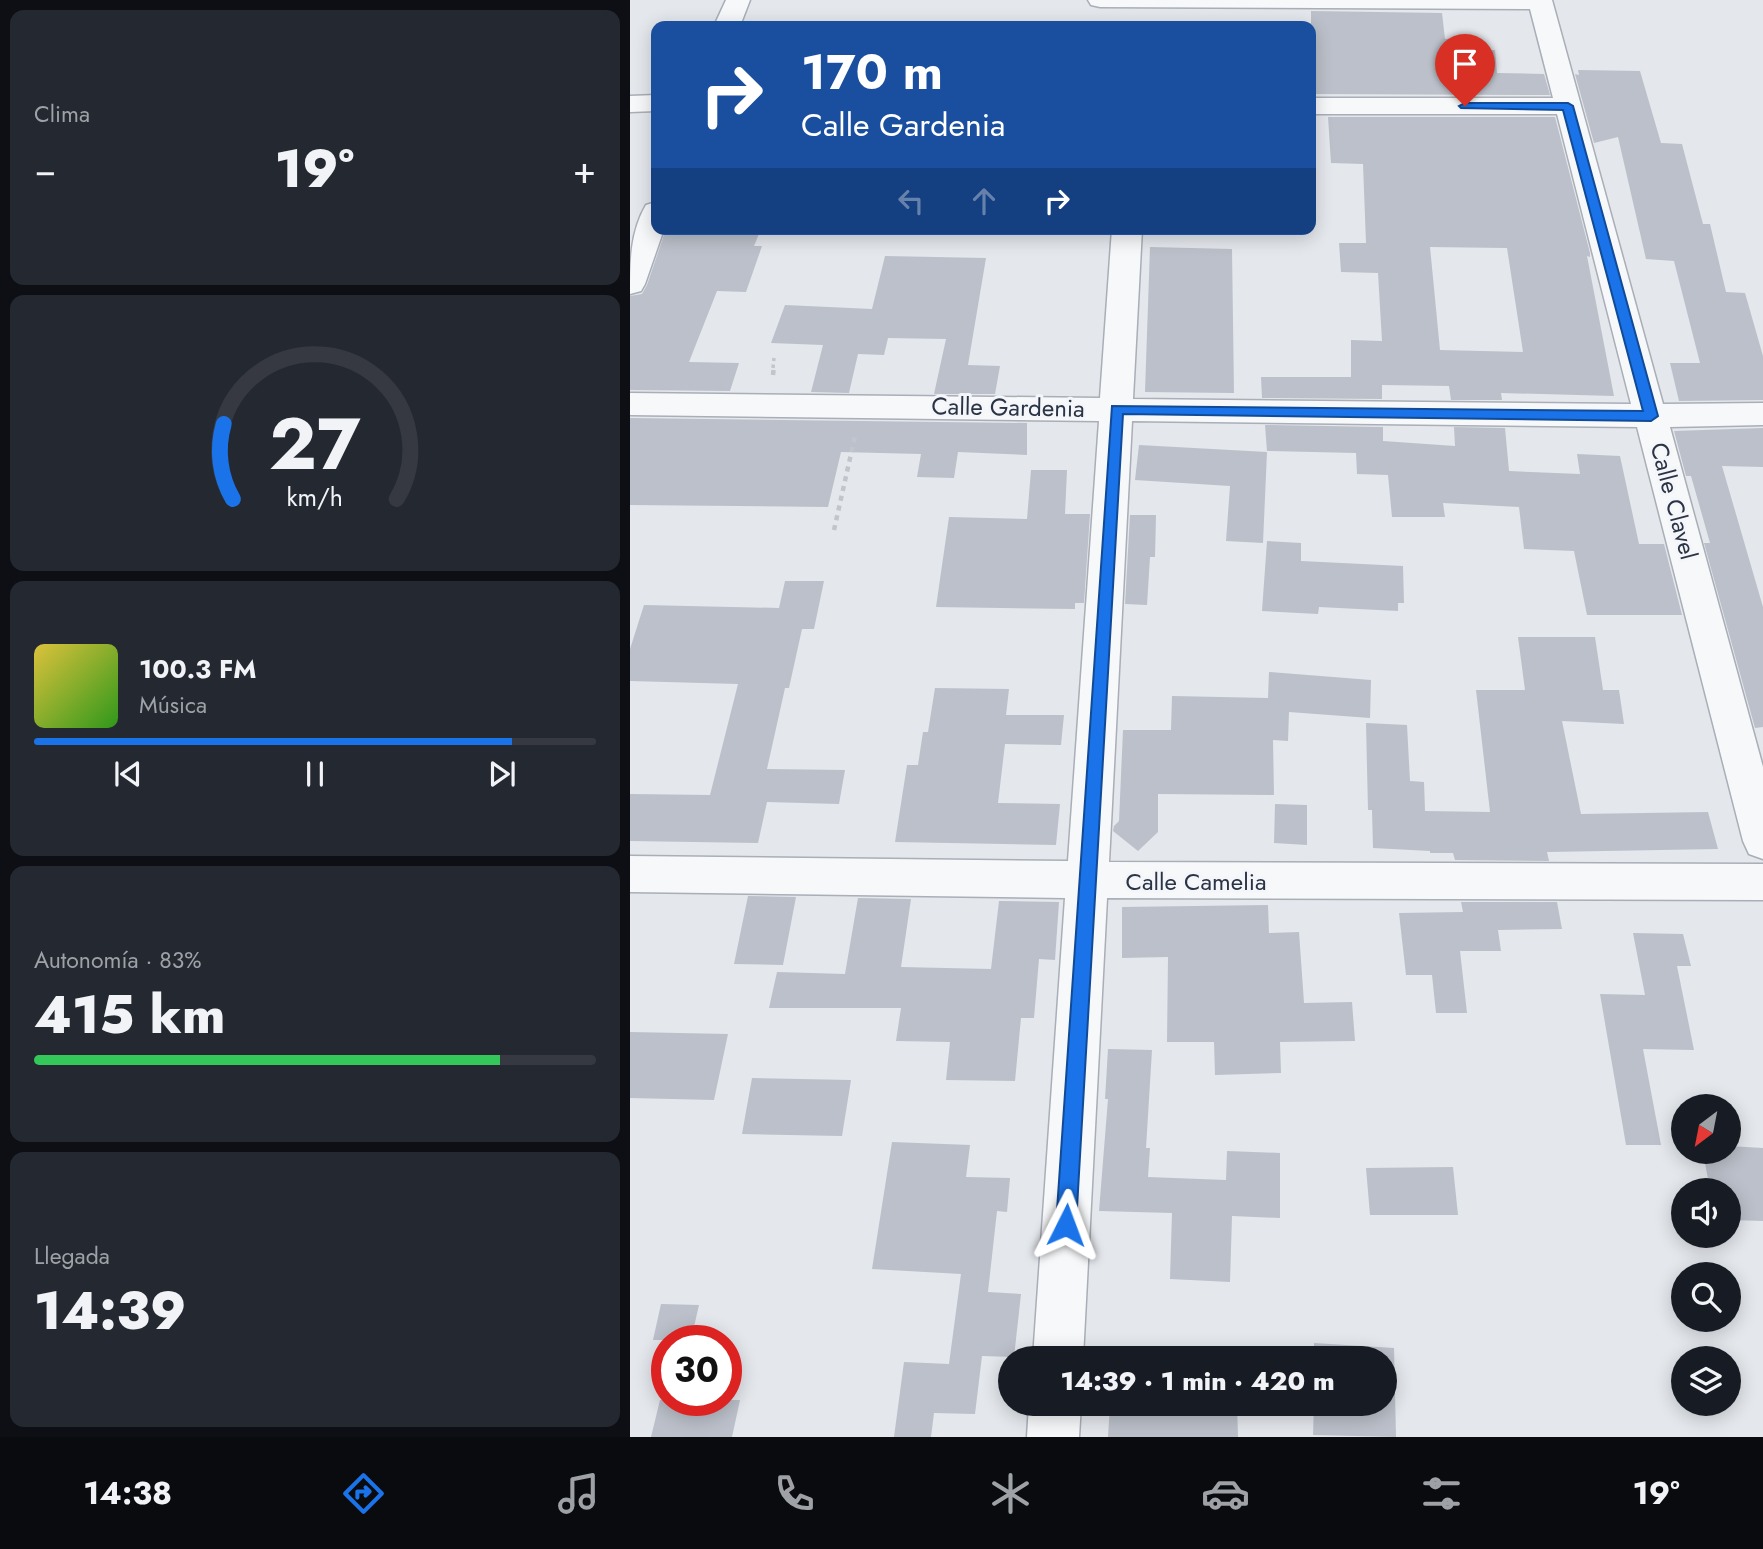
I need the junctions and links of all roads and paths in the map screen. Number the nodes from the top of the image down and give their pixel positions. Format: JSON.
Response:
{"nodes":[{"id":1,"x":738,"y":0,"type":"edge"},
{"id":2,"x":1100,"y":0,"type":"edge"},
{"id":3,"x":1141,"y":0,"type":"edge"},
{"id":4,"x":1540,"y":1,"type":"edge"},
{"id":5,"x":729,"y":21,"type":"edge"},
{"id":6,"x":1139,"y":21,"type":"edge"},
{"id":7,"x":651,"y":103,"type":"edge"},
{"id":8,"x":630,"y":104,"type":"edge"},
{"id":9,"x":1316,"y":106,"type":"edge"},
{"id":10,"x":1568,"y":106,"type":"junction"},
{"id":11,"x":651,"y":225,"type":"edge"},
{"id":12,"x":1127,"y":235,"type":"edge"},
{"id":13,"x":630,"y":284,"type":"edge"},
{"id":14,"x":630,"y":404,"type":"edge"},
{"id":15,"x":861,"y":405,"type":"junction"},
{"id":16,"x":1116,"y":409,"type":"junction"},
{"id":17,"x":1763,"y":414,"type":"edge"},
{"id":18,"x":1651,"y":416,"type":"junction"},
{"id":19,"x":834,"y":530,"type":"dead end"},
{"id":20,"x":1763,"y":841,"type":"edge"},
{"id":21,"x":630,"y":874,"type":"edge"},
{"id":22,"x":1086,"y":880,"type":"junction"},
{"id":23,"x":1763,"y":882,"type":"edge"},
{"id":24,"x":1059,"y":1346,"type":"edge"},
{"id":25,"x":1054,"y":1416,"type":"edge"},
{"id":26,"x":1053,"y":1437,"type":"edge"}],
"edges":[{"from":1,"to":5,"type":"street"},
{"from":2,"to":3,"type":"street"},
{"from":3,"to":4,"type":"street"},
{"from":3,"to":6,"type":"street"},
{"from":4,"to":10,"type":"street","name":"Calle Clavel"},
{"from":7,"to":8,"type":"street"},
{"from":9,"to":10,"type":"street"},
{"from":10,"to":18,"type":"street","name":"Calle Clavel"},
{"from":11,"to":13,"type":"street"},
{"from":12,"to":16,"type":"street"},
{"from":14,"to":15,"type":"street","name":"Calle Gardenia"},
{"from":15,"to":16,"type":"street","name":"Calle Gardenia"},
{"from":15,"to":19,"type":"path"},
{"from":16,"to":18,"type":"street","name":"Calle Gardenia"},
{"from":16,"to":22,"type":"street"},
{"from":17,"to":18,"type":"street","name":"Calle Gardenia"},
{"from":18,"to":20,"type":"street","name":"Calle Clavel"},
{"from":21,"to":22,"type":"street","name":"Calle Camelia"},
{"from":22,"to":23,"type":"street","name":"Calle Camelia"},
{"from":22,"to":24,"type":"street"},
{"from":25,"to":26,"type":"street"}]}
